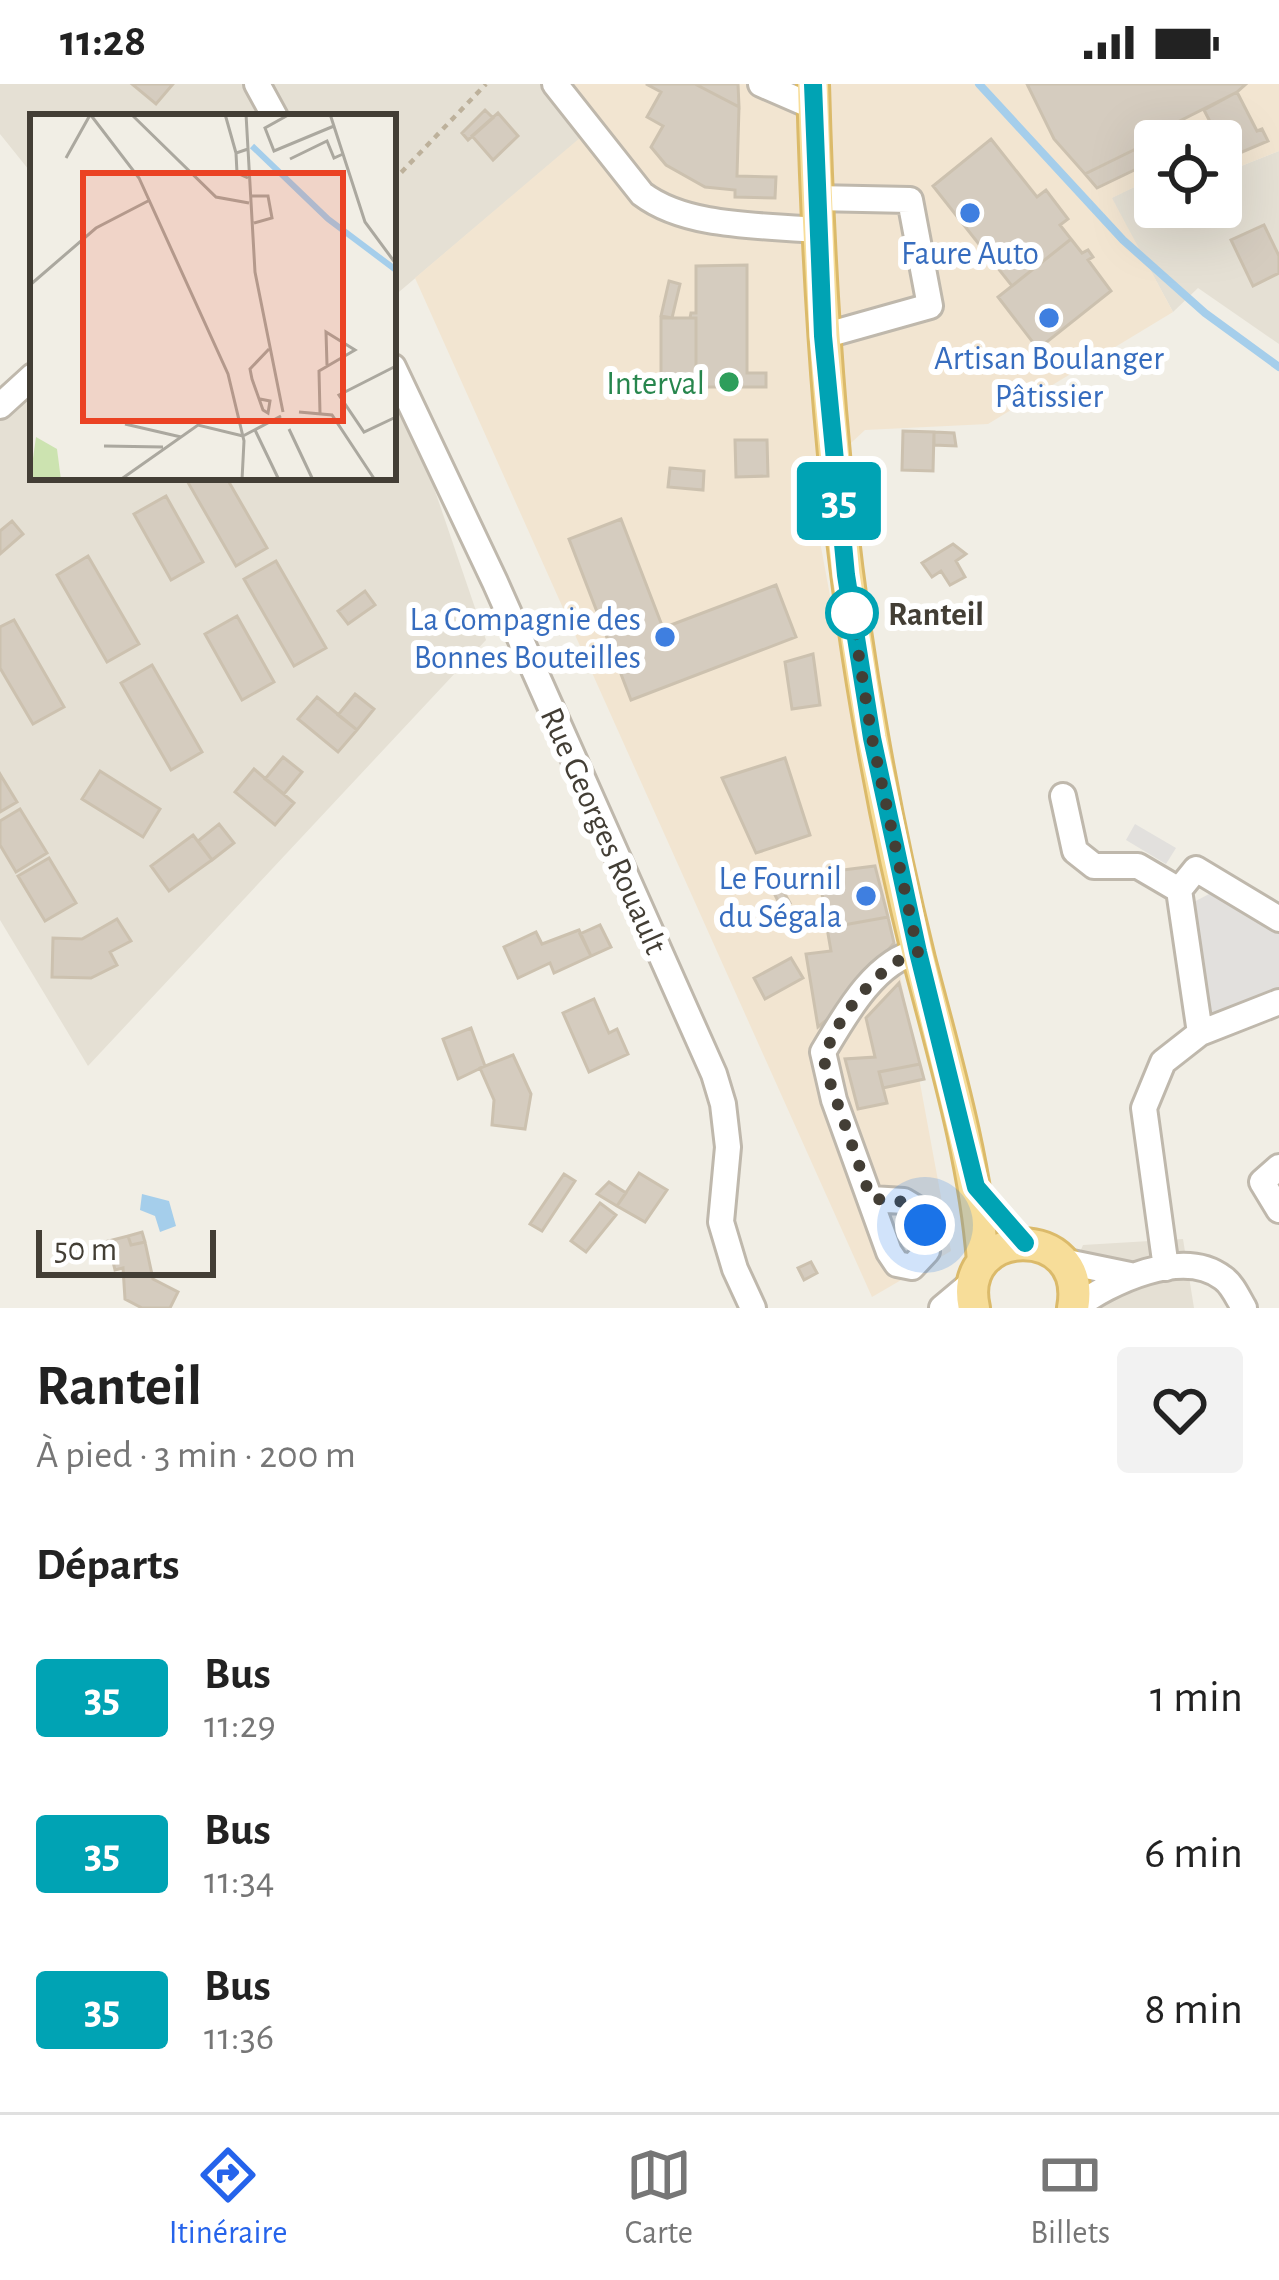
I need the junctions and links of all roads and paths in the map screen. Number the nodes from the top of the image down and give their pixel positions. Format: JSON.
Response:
{"nodes":[{"id":1,"x":257,"y":84,"type":"edge"},
{"id":2,"x":486,"y":84,"type":"edge"},
{"id":3,"x":555,"y":84,"type":"edge"},
{"id":4,"x":761,"y":84,"type":"edge"},
{"id":5,"x":813,"y":95,"type":"edge"},
{"id":6,"x":273,"y":114,"type":"edge"},
{"id":7,"x":396,"y":178,"type":"edge"},
{"id":8,"x":814,"y":198,"type":"junction"},
{"id":9,"x":817,"y":230,"type":"junction"},
{"id":10,"x":823,"y":336,"type":"junction"},
{"id":11,"x":396,"y":373,"type":"edge"},
{"id":12,"x":30,"y":379,"type":"edge"},
{"id":13,"x":0,"y":406,"type":"edge"},
{"id":14,"x":1063,"y":796,"type":"dead end"},
{"id":15,"x":1179,"y":890,"type":"junction"},
{"id":16,"x":1279,"y":920,"type":"edge"},
{"id":17,"x":918,"y":952,"type":"junction"},
{"id":18,"x":1279,"y":1002,"type":"edge"},
{"id":19,"x":1200,"y":1034,"type":"junction"},
{"id":20,"x":1279,"y":1166,"type":"edge"},
{"id":21,"x":976,"y":1187,"type":"junction"},
{"id":22,"x":871,"y":1199,"type":"dead end"},
{"id":23,"x":1279,"y":1210,"type":"edge"},
{"id":24,"x":1025,"y":1243,"type":"junction"},
{"id":25,"x":1062,"y":1262,"type":"junction"},
{"id":26,"x":1166,"y":1268,"type":"junction"},
{"id":27,"x":1130,"y":1275,"type":"junction"},
{"id":28,"x":977,"y":1284,"type":"edge"},
{"id":29,"x":753,"y":1308,"type":"edge"},
{"id":30,"x":941,"y":1308,"type":"edge"},
{"id":31,"x":1074,"y":1308,"type":"edge"},
{"id":32,"x":1244,"y":1308,"type":"edge"}],
"edges":[{"from":1,"to":6,"type":"street"},
{"from":2,"to":7,"type":"path"},
{"from":3,"to":9,"type":"street"},
{"from":4,"to":5,"type":"street"},
{"from":5,"to":8,"type":"main road"},
{"from":8,"to":9,"type":"main road"},
{"from":8,"to":10,"type":"street"},
{"from":9,"to":10,"type":"main road"},
{"from":10,"to":17,"type":"main road"},
{"from":11,"to":29,"type":"street","name":"Rue Georges Rouault"},
{"from":12,"to":13,"type":"street"},
{"from":14,"to":15,"type":"street"},
{"from":15,"to":16,"type":"street"},
{"from":15,"to":19,"type":"street"},
{"from":17,"to":21,"type":"main road"},
{"from":17,"to":22,"type":"street"},
{"from":18,"to":19,"type":"street"},
{"from":19,"to":26,"type":"street"},
{"from":20,"to":23,"type":"street"},
{"from":21,"to":24,"type":"main road"},
{"from":21,"to":28,"type":"main road"},
{"from":24,"to":25,"type":"main road"},
{"from":24,"to":28,"type":"main road"},
{"from":25,"to":27,"type":"street"},
{"from":25,"to":31,"type":"main road"},
{"from":26,"to":27,"type":"street"},
{"from":26,"to":32,"type":"street"},
{"from":27,"to":31,"type":"street"},
{"from":28,"to":30,"type":"street"}]}
